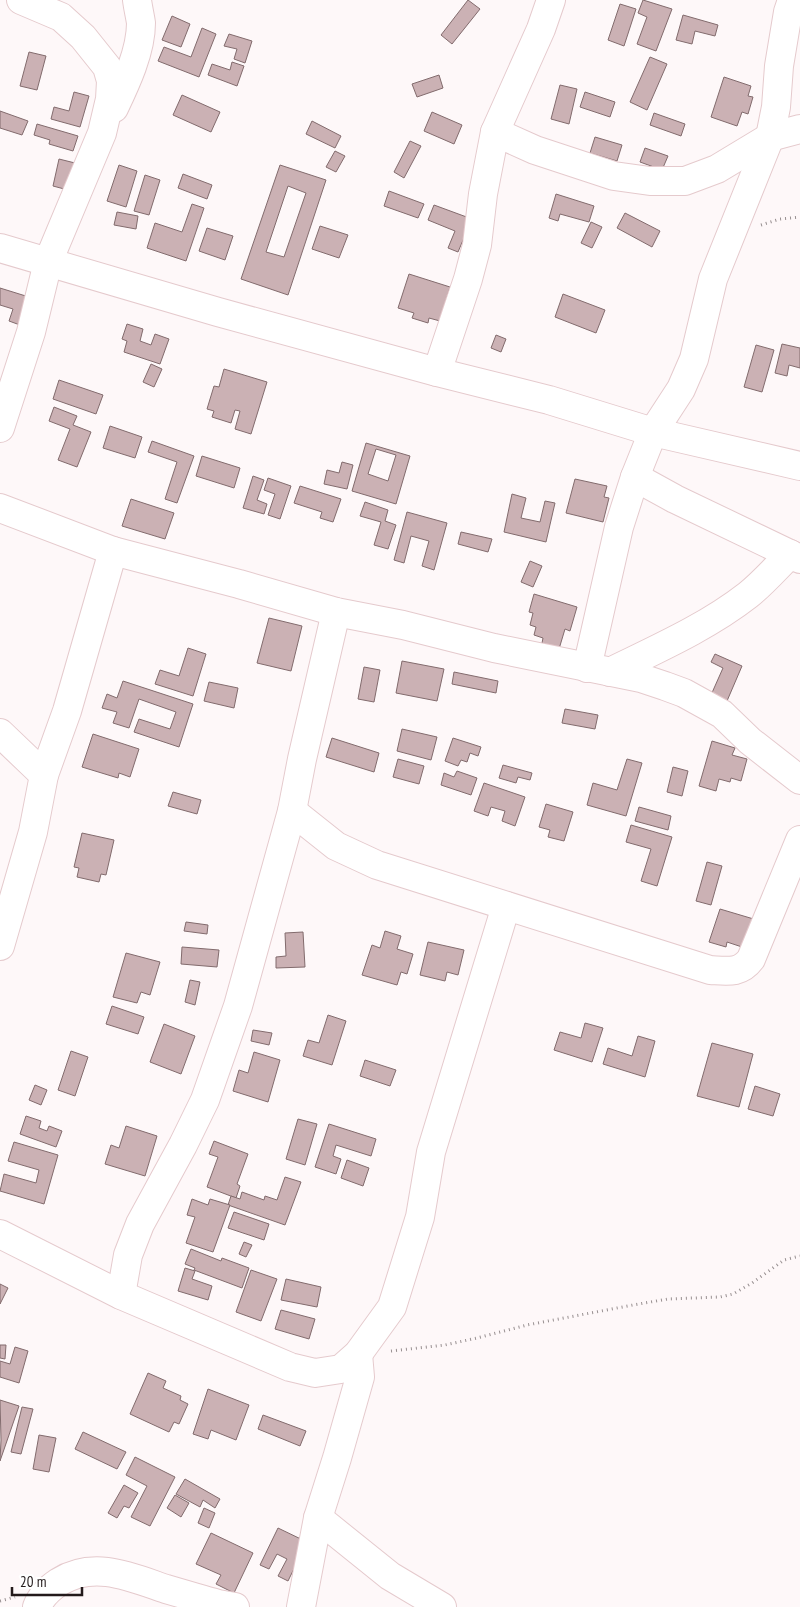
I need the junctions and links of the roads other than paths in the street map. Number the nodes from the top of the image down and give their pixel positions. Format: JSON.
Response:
{"nodes":[{"id":1,"x":21,"y":0,"type":"edge"},
{"id":2,"x":137,"y":0,"type":"edge"},
{"id":3,"x":551,"y":0,"type":"edge"},
{"id":4,"x":792,"y":0,"type":"edge"},
{"id":5,"x":799,"y":130,"type":"edge"},
{"id":6,"x":496,"y":132,"type":"junction"},
{"id":7,"x":102,"y":133,"type":"junction"},
{"id":8,"x":770,"y":137,"type":"junction"},
{"id":9,"x":0,"y":248,"type":"edge"},
{"id":10,"x":48,"y":262,"type":"junction"},
{"id":11,"x":437,"y":372,"type":"junction"},
{"id":12,"x":0,"y":428,"type":"edge"},
{"id":13,"x":653,"y":432,"type":"junction"},
{"id":14,"x":800,"y":466,"type":"edge"},
{"id":15,"x":635,"y":477,"type":"junction"},
{"id":16,"x":0,"y":508,"type":"edge"},
{"id":17,"x":113,"y":551,"type":"junction"},
{"id":18,"x":795,"y":557,"type":"edge"},
{"id":19,"x":336,"y":612,"type":"junction"},
{"id":20,"x":599,"y":670,"type":"junction"},
{"id":21,"x":0,"y":733,"type":"edge"},
{"id":22,"x":44,"y":775,"type":"junction"},
{"id":23,"x":800,"y":780,"type":"edge"},
{"id":24,"x":292,"y":811,"type":"junction"},
{"id":25,"x":800,"y":840,"type":"edge"},
{"id":26,"x":506,"y":906,"type":"junction"},
{"id":27,"x":0,"y":946,"type":"edge"},
{"id":28,"x":0,"y":1234,"type":"edge"},
{"id":29,"x":121,"y":1295,"type":"junction"},
{"id":30,"x":358,"y":1354,"type":"junction"},
{"id":31,"x":318,"y":1518,"type":"junction"},
{"id":32,"x":37,"y":1607,"type":"edge"},
{"id":33,"x":235,"y":1607,"type":"edge"},
{"id":34,"x":301,"y":1607,"type":"edge"},
{"id":35,"x":442,"y":1607,"type":"edge"}],
"edges":[{"from":1,"to":7,"type":"street"},
{"from":2,"to":7,"type":"street"},
{"from":3,"to":6,"type":"street"},
{"from":4,"to":8,"type":"street"},
{"from":5,"to":8,"type":"street"},
{"from":6,"to":8,"type":"street"},
{"from":6,"to":11,"type":"street"},
{"from":7,"to":10,"type":"street"},
{"from":8,"to":13,"type":"street"},
{"from":9,"to":10,"type":"street"},
{"from":10,"to":11,"type":"street"},
{"from":10,"to":12,"type":"street"},
{"from":11,"to":13,"type":"street"},
{"from":13,"to":14,"type":"street"},
{"from":13,"to":15,"type":"street"},
{"from":15,"to":18,"type":"street"},
{"from":15,"to":20,"type":"street"},
{"from":16,"to":17,"type":"street"},
{"from":17,"to":19,"type":"street"},
{"from":17,"to":22,"type":"street"},
{"from":18,"to":20,"type":"street"},
{"from":19,"to":20,"type":"street"},
{"from":19,"to":24,"type":"street"},
{"from":20,"to":23,"type":"street"},
{"from":21,"to":22,"type":"street"},
{"from":22,"to":27,"type":"street"},
{"from":24,"to":26,"type":"street"},
{"from":24,"to":29,"type":"street"},
{"from":25,"to":26,"type":"street"},
{"from":26,"to":30,"type":"street"},
{"from":28,"to":29,"type":"street"},
{"from":29,"to":30,"type":"street"},
{"from":30,"to":31,"type":"street"},
{"from":31,"to":34,"type":"street"},
{"from":31,"to":35,"type":"street"},
{"from":32,"to":33,"type":"street"}]}
